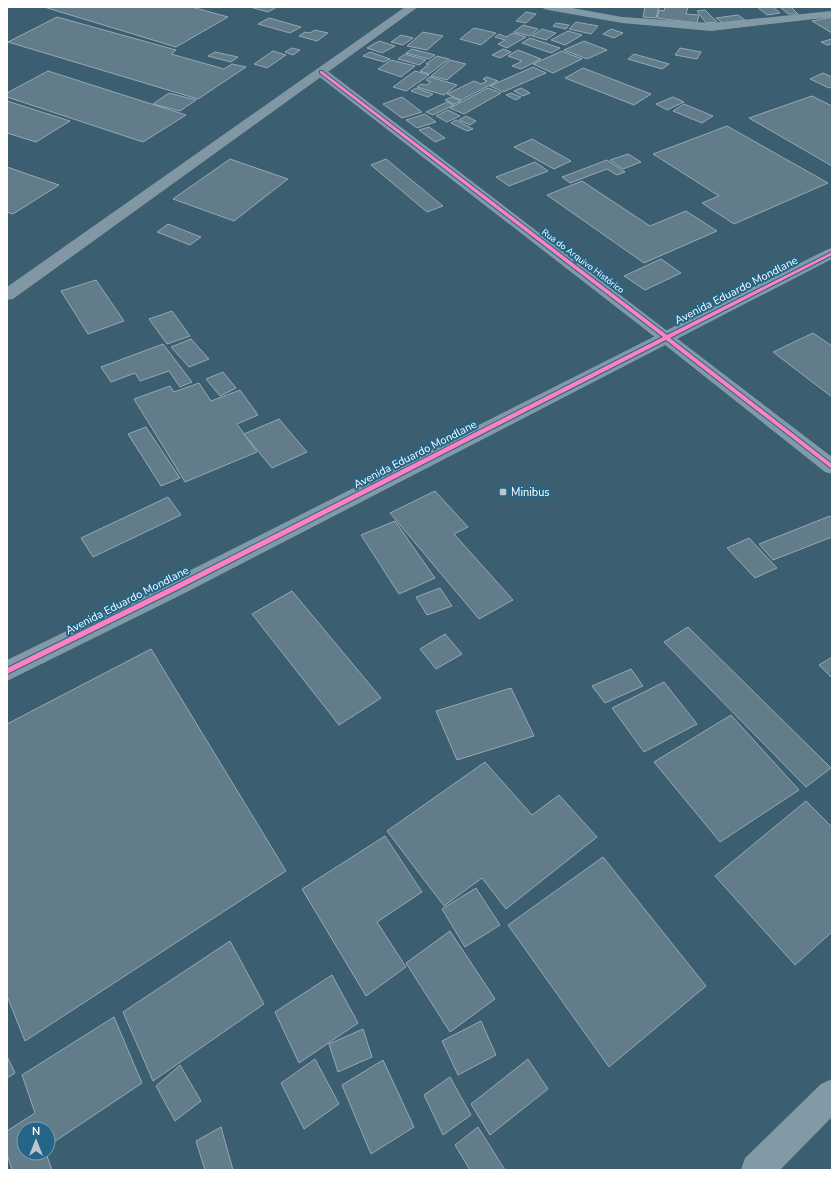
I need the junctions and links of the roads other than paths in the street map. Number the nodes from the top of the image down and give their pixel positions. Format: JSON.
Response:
{"nodes":[{"id":1,"x":412,"y":7,"type":"edge"},
{"id":2,"x":548,"y":7,"type":"edge"},
{"id":3,"x":634,"y":11,"type":"dead end"},
{"id":4,"x":832,"y":14,"type":"edge"},
{"id":5,"x":622,"y":20,"type":"junction"},
{"id":6,"x":321,"y":72,"type":"junction"},
{"id":7,"x":832,"y":253,"type":"edge"},
{"id":8,"x":7,"y":296,"type":"edge"},
{"id":9,"x":666,"y":337,"type":"junction"},
{"id":10,"x":832,"y":467,"type":"edge"},
{"id":11,"x":7,"y":671,"type":"edge"},
{"id":12,"x":832,"y":1094,"type":"edge"},
{"id":13,"x":757,"y":1170,"type":"edge"}],
"edges":[{"from":1,"to":6,"type":"main road"},
{"from":2,"to":5,"type":"street"},
{"from":3,"to":5,"type":"street"},
{"from":4,"to":5,"type":"street"},
{"from":6,"to":8,"type":"main road"},
{"from":6,"to":9,"type":"street","name":"Rua do Arquivo Histórico"},
{"from":7,"to":9,"type":"street","name":"Avenida Eduardo Mondlane"},
{"from":9,"to":10,"type":"street","name":"Rua do Arquivo Histórico"},
{"from":9,"to":11,"type":"street","name":"Avenida Eduardo Mondlane"},
{"from":12,"to":13,"type":"street"}]}
